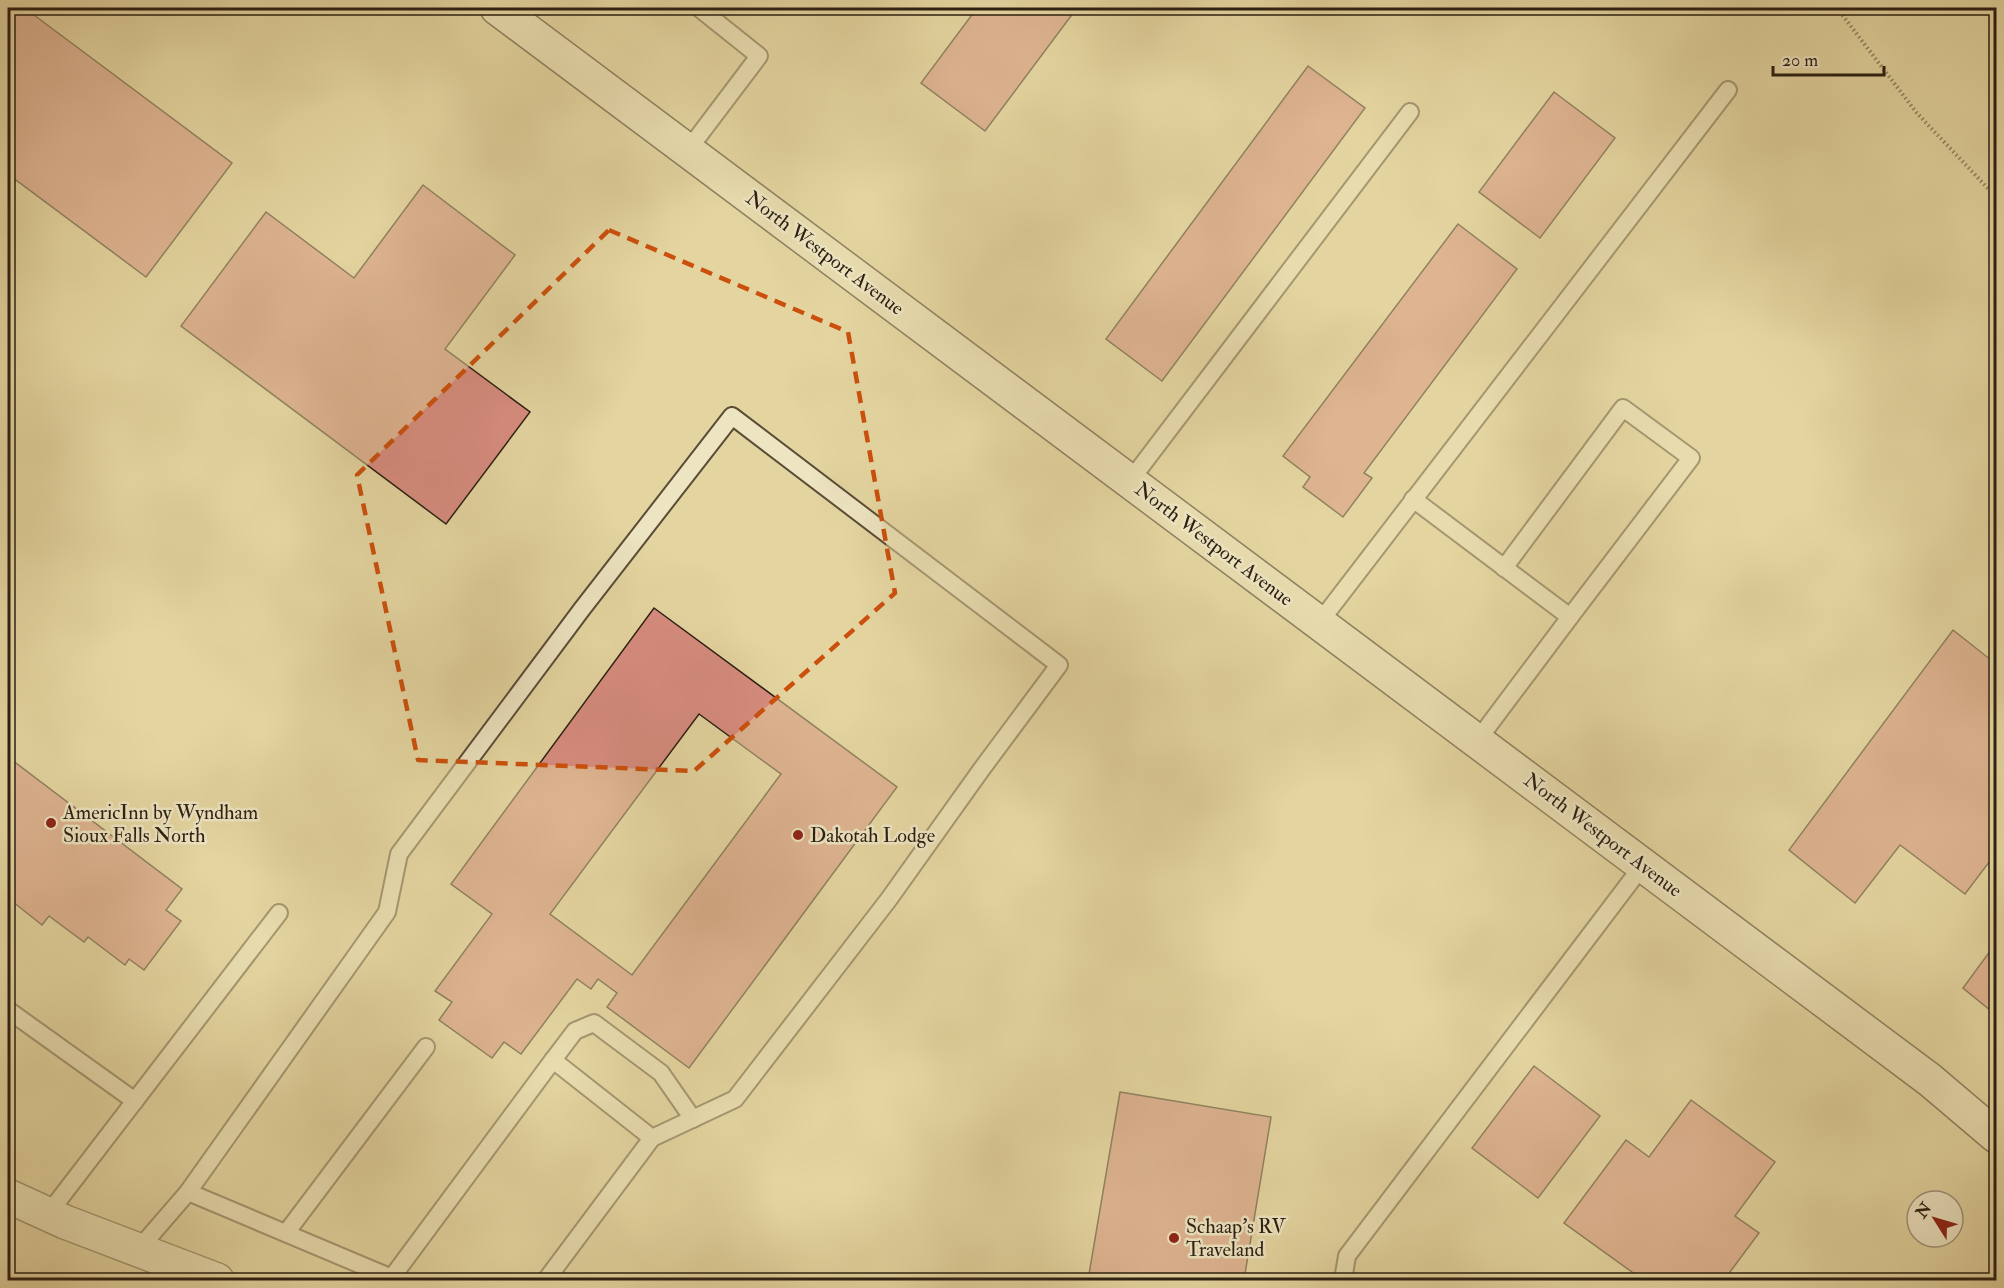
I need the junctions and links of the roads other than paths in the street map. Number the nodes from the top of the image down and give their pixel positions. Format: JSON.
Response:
{"nodes":[{"id":1,"x":497,"y":8,"type":"edge"},
{"id":2,"x":699,"y":8,"type":"edge"},
{"id":3,"x":1728,"y":90,"type":"dead end"},
{"id":4,"x":1410,"y":111,"type":"dead end"},
{"id":5,"x":688,"y":150,"type":"junction"},
{"id":6,"x":1130,"y":481,"type":"junction"},
{"id":7,"x":1413,"y":500,"type":"junction"},
{"id":8,"x":1504,"y":568,"type":"junction"},
{"id":9,"x":1570,"y":618,"type":"junction"},
{"id":10,"x":1319,"y":623,"type":"junction"},
{"id":11,"x":1477,"y":741,"type":"junction"},
{"id":12,"x":1643,"y":865,"type":"junction"},
{"id":13,"x":279,"y":913,"type":"dead end"},
{"id":14,"x":8,"y":1010,"type":"edge"},
{"id":15,"x":426,"y":1047,"type":"dead end"},
{"id":16,"x":553,"y":1060,"type":"junction"},
{"id":17,"x":1930,"y":1080,"type":"junction"},
{"id":18,"x":135,"y":1101,"type":"junction"},
{"id":19,"x":693,"y":1119,"type":"junction"},
{"id":20,"x":1996,"y":1120,"type":"edge"},
{"id":21,"x":1996,"y":1136,"type":"edge"},
{"id":22,"x":652,"y":1137,"type":"junction"},
{"id":23,"x":188,"y":1192,"type":"junction"},
{"id":24,"x":8,"y":1196,"type":"edge"},
{"id":25,"x":48,"y":1214,"type":"junction"},
{"id":26,"x":286,"y":1233,"type":"junction"},
{"id":27,"x":138,"y":1250,"type":"junction"},
{"id":28,"x":391,"y":1279,"type":"edge"},
{"id":29,"x":217,"y":1281,"type":"edge"},
{"id":30,"x":546,"y":1281,"type":"edge"},
{"id":31,"x":1343,"y":1281,"type":"edge"}],
"edges":[{"from":1,"to":5,"type":"main road","name":"North Westport Avenue"},
{"from":2,"to":5,"type":"lane"},
{"from":3,"to":7,"type":"lane"},
{"from":4,"to":6,"type":"lane"},
{"from":5,"to":6,"type":"main road","name":"North Westport Avenue"},
{"from":6,"to":10,"type":"main road","name":"North Westport Avenue"},
{"from":7,"to":8,"type":"lane"},
{"from":7,"to":10,"type":"lane"},
{"from":8,"to":9,"type":"lane"},
{"from":8,"to":9,"type":"lane"},
{"from":9,"to":11,"type":"lane"},
{"from":10,"to":11,"type":"main road","name":"North Westport Avenue"},
{"from":11,"to":12,"type":"main road","name":"North Westport Avenue"},
{"from":12,"to":17,"type":"main road","name":"North Westport Avenue"},
{"from":12,"to":31,"type":"lane"},
{"from":13,"to":18,"type":"lane"},
{"from":14,"to":18,"type":"lane"},
{"from":15,"to":26,"type":"lane"},
{"from":16,"to":19,"type":"lane"},
{"from":16,"to":22,"type":"lane"},
{"from":16,"to":28,"type":"lane"},
{"from":17,"to":20,"type":"main road","name":"North Westport Avenue"},
{"from":17,"to":21,"type":"main road","name":"North Westport Avenue"},
{"from":18,"to":25,"type":"lane"},
{"from":19,"to":22,"type":"lane"},
{"from":19,"to":23,"type":"lane"},
{"from":22,"to":30,"type":"lane"},
{"from":23,"to":26,"type":"lane"},
{"from":23,"to":27,"type":"lane"},
{"from":24,"to":25,"type":"main road"},
{"from":25,"to":27,"type":"main road"},
{"from":26,"to":28,"type":"lane"},
{"from":27,"to":29,"type":"main road"}]}
